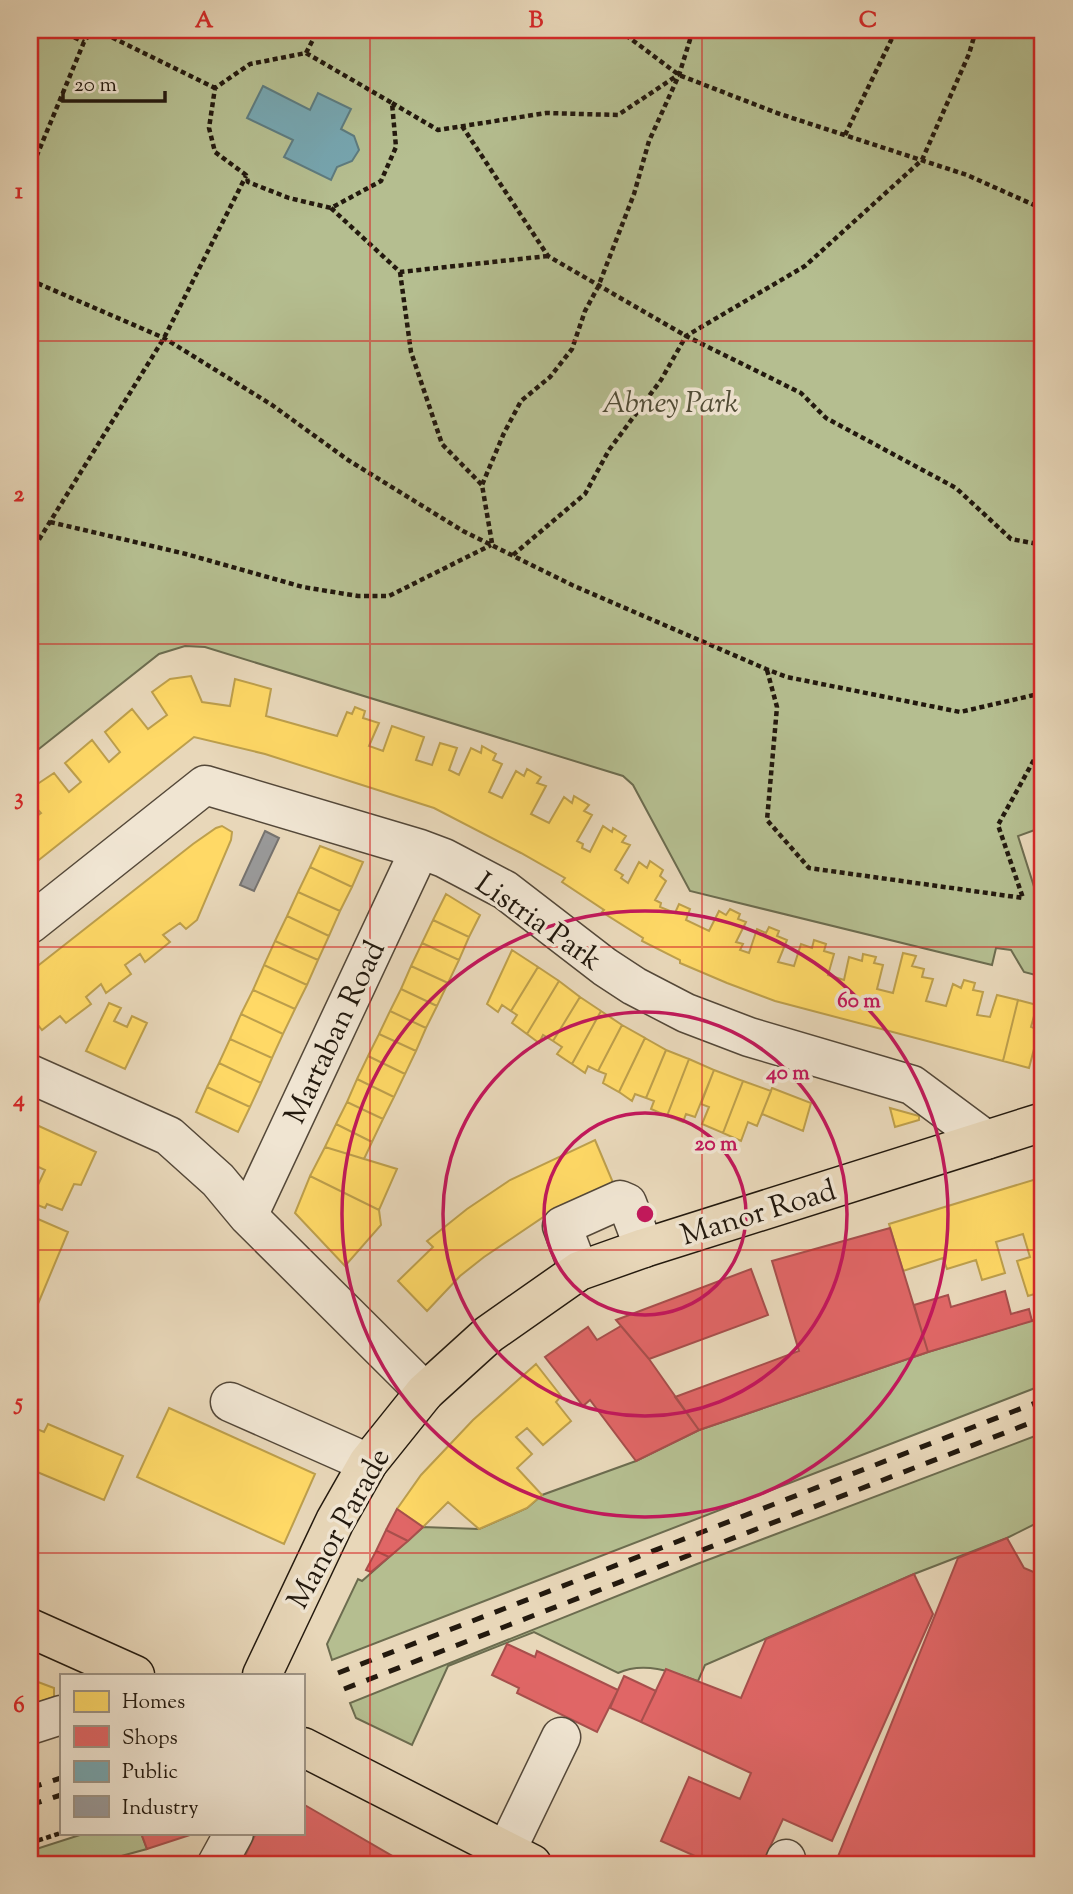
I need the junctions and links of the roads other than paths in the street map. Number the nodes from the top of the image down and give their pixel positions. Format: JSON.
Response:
{"nodes":[{"id":1,"x":420,"y":849,"type":"junction"},
{"id":2,"x":30,"y":925,"type":"edge"},
{"id":3,"x":30,"y":1074,"type":"edge"},
{"id":4,"x":1043,"y":1122,"type":"edge"},
{"id":5,"x":986,"y":1140,"type":"junction"},
{"id":6,"x":248,"y":1216,"type":"junction"},
{"id":7,"x":644,"y":1248,"type":"junction"},
{"id":8,"x":579,"y":1271,"type":"junction"},
{"id":9,"x":489,"y":1334,"type":"joint"},
{"id":10,"x":425,"y":1392,"type":"junction"},
{"id":11,"x":230,"y":1402,"type":"dead end"},
{"id":12,"x":368,"y":1463,"type":"junction"},
{"id":13,"x":30,"y":1628,"type":"edge"},
{"id":14,"x":122,"y":1673,"type":"edge"},
{"id":15,"x":262,"y":1674,"type":"edge"},
{"id":16,"x":60,"y":1715,"type":"edge"},
{"id":17,"x":30,"y":1725,"type":"edge"},
{"id":18,"x":561,"y":1737,"type":"dead end"},
{"id":19,"x":304,"y":1748,"type":"edge"},
{"id":20,"x":232,"y":1834,"type":"edge"},
{"id":21,"x":519,"y":1857,"type":"edge"},
{"id":22,"x":217,"y":1864,"type":"edge"}],
"edges":[{"from":1,"to":2,"type":"street","name":"Listria Park"},
{"from":1,"to":5,"type":"street","name":"Listria Park"},
{"from":1,"to":6,"type":"street","name":"Martaban Road"},
{"from":3,"to":6,"type":"street"},
{"from":4,"to":5,"type":"main road","name":"Manor Road"},
{"from":5,"to":7,"type":"main road","name":"Manor Road"},
{"from":6,"to":10,"type":"street"},
{"from":7,"to":8,"type":"main road","name":"Manor Road"},
{"from":7,"to":8,"type":"street"},
{"from":8,"to":9,"type":"main road","name":"Manor Road"},
{"from":9,"to":10,"type":"main road","name":"Manor Parade"},
{"from":10,"to":12,"type":"main road","name":"Manor Parade"},
{"from":11,"to":12,"type":"street"},
{"from":12,"to":15,"type":"main road","name":"Manor Parade"},
{"from":13,"to":14,"type":"main road"},
{"from":16,"to":17,"type":"street"},
{"from":18,"to":21,"type":"street"},
{"from":19,"to":21,"type":"main road"},
{"from":20,"to":22,"type":"street"}]}
